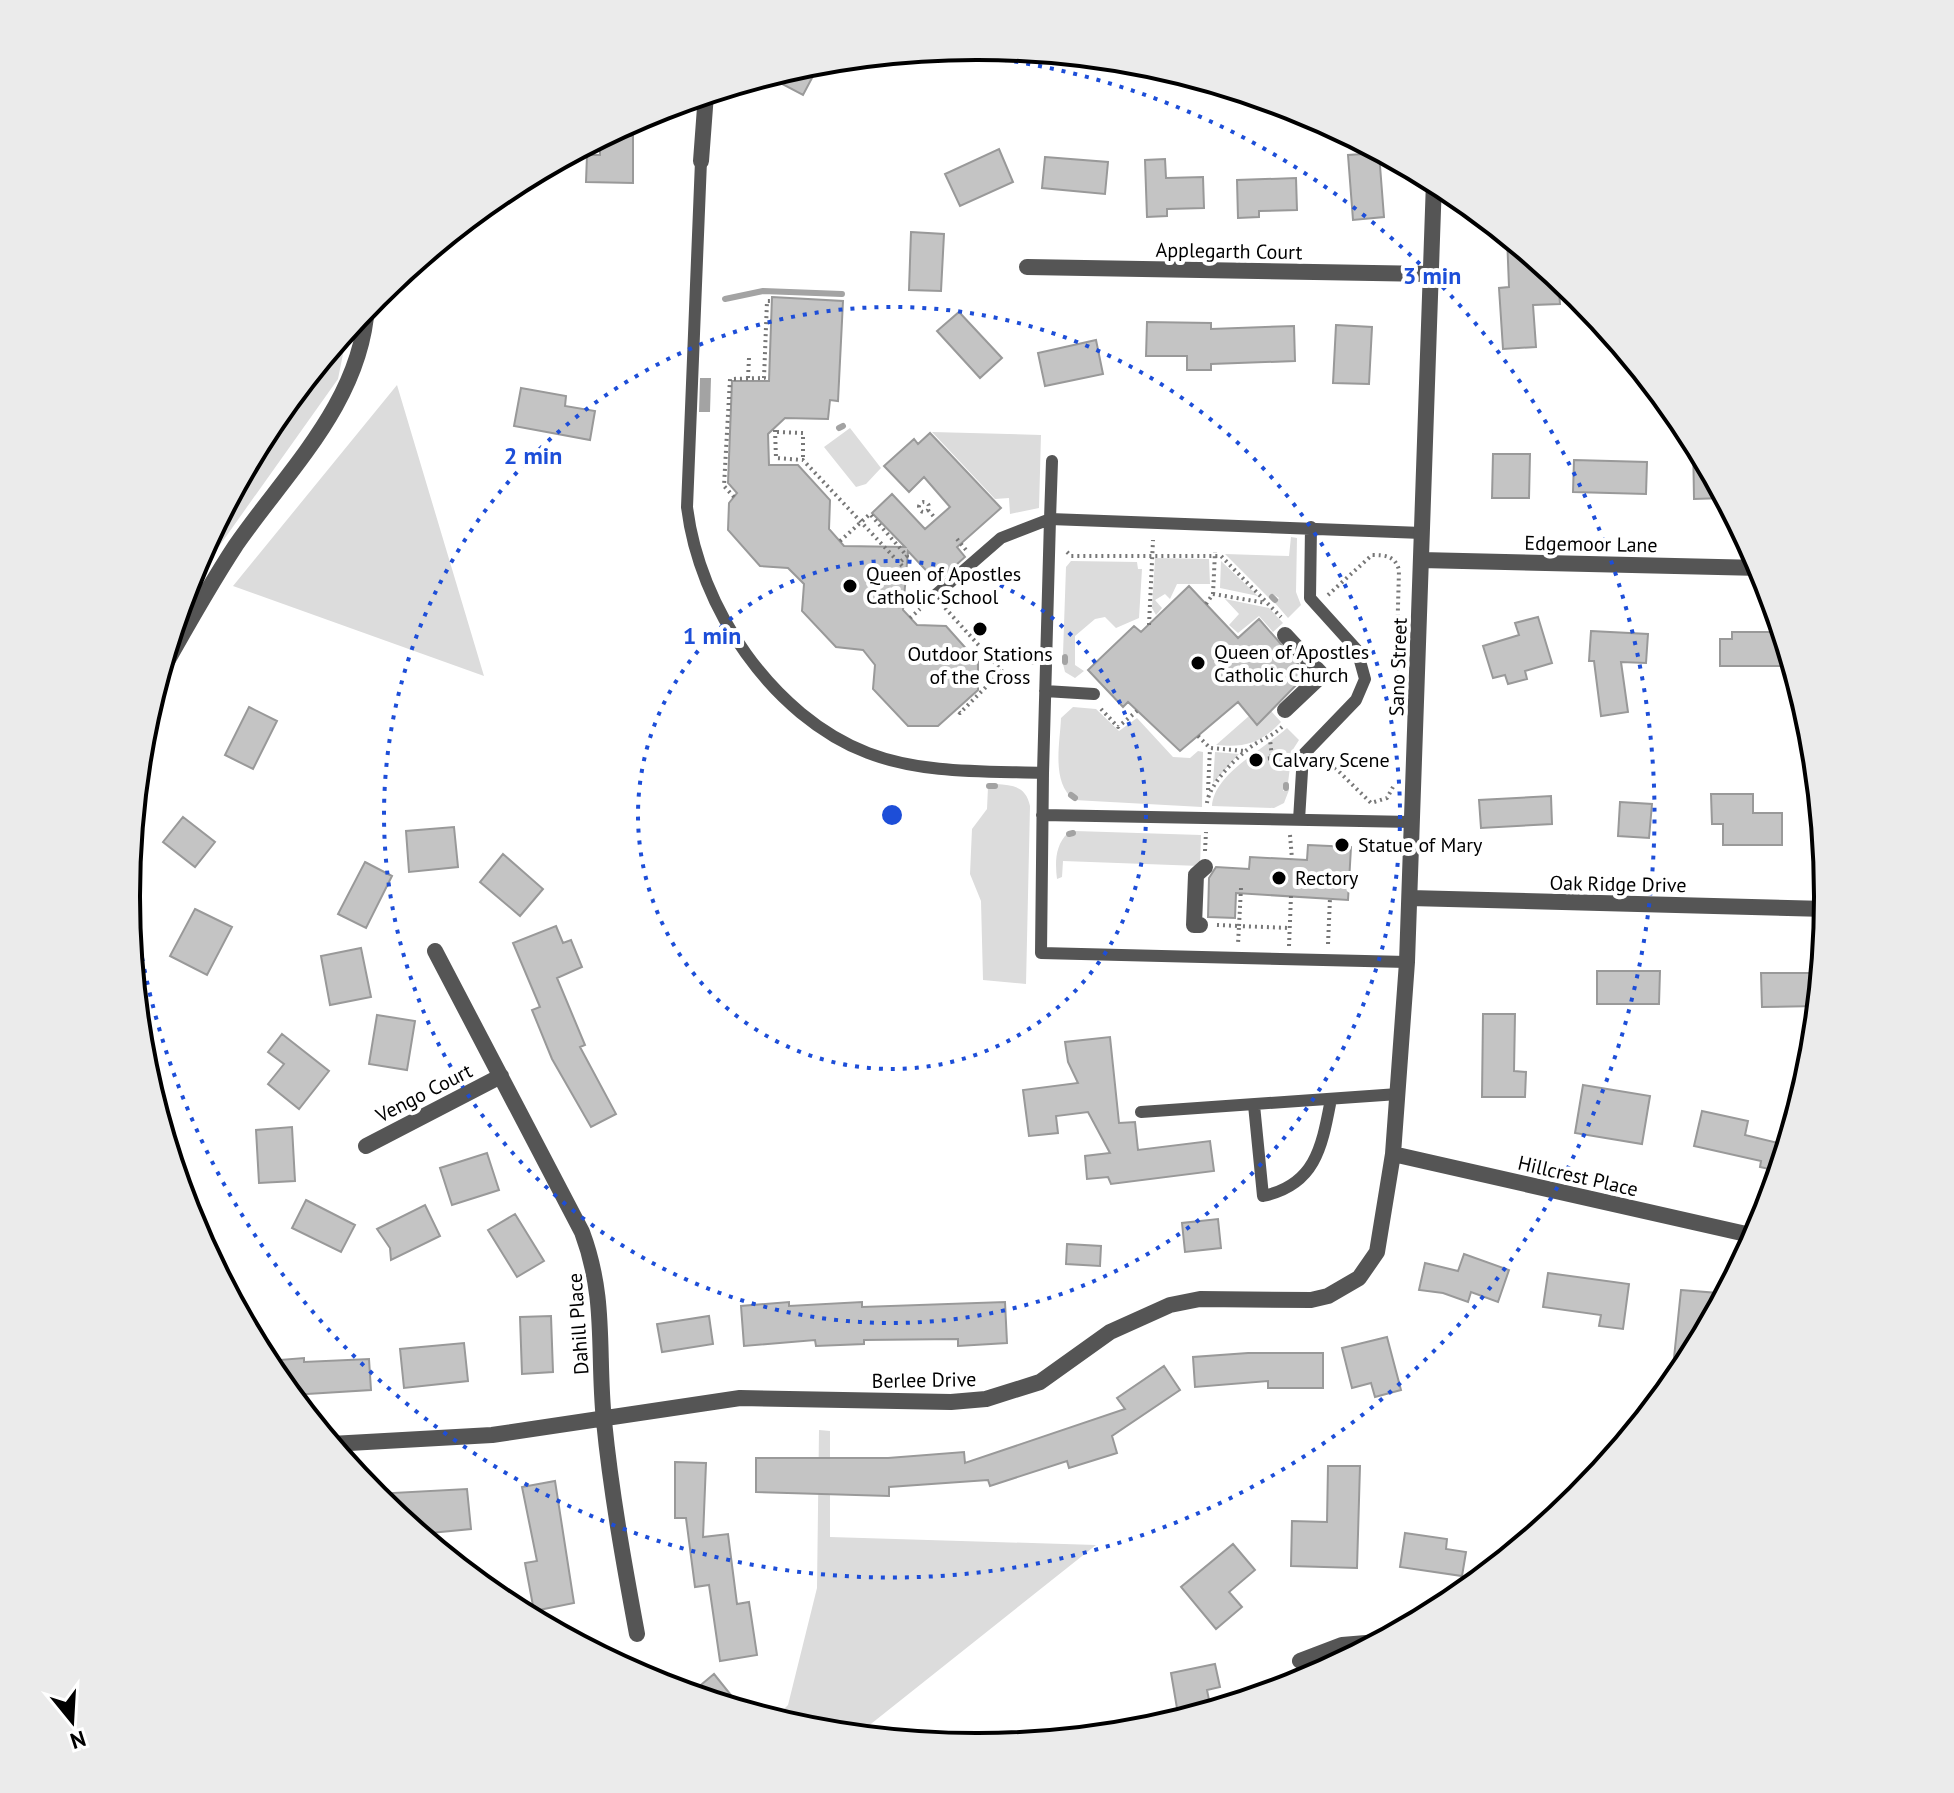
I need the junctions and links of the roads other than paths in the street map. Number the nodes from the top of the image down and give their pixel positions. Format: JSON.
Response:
{"nodes":[{"id":1,"x":705,"y":105,"type":"edge"},
{"id":2,"x":701,"y":161,"type":"joint"},
{"id":3,"x":1434,"y":196,"type":"edge"},
{"id":4,"x":1027,"y":267,"type":"dead end"},
{"id":5,"x":1431,"y":274,"type":"junction"},
{"id":6,"x":365,"y":327,"type":"edge"},
{"id":7,"x":1052,"y":461,"type":"dead end"},
{"id":8,"x":1050,"y":519,"type":"junction"},
{"id":9,"x":1311,"y":527,"type":"junction"},
{"id":10,"x":1422,"y":533,"type":"junction"},
{"id":11,"x":1421,"y":560,"type":"junction"},
{"id":12,"x":1746,"y":568,"type":"edge"},
{"id":13,"x":932,"y":598,"type":"road end"},
{"id":14,"x":183,"y":635,"type":"edge"},
{"id":15,"x":1285,"y":635,"type":"dead end"},
{"id":16,"x":1045,"y":691,"type":"junction"},
{"id":17,"x":1094,"y":694,"type":"road end"},
{"id":18,"x":1288,"y":714,"type":"road end"},
{"id":19,"x":1043,"y":773,"type":"junction"},
{"id":20,"x":1042,"y":815,"type":"junction"},
{"id":21,"x":1299,"y":820,"type":"junction"},
{"id":22,"x":1412,"y":822,"type":"junction"},
{"id":23,"x":1205,"y":867,"type":"road end"},
{"id":24,"x":1410,"y":898,"type":"junction"},
{"id":25,"x":1814,"y":909,"type":"edge"},
{"id":26,"x":1200,"y":925,"type":"dead end"},
{"id":27,"x":435,"y":951,"type":"dead end"},
{"id":28,"x":1407,"y":962,"type":"junction"},
{"id":29,"x":501,"y":1076,"type":"junction"},
{"id":30,"x":1398,"y":1094,"type":"junction"},
{"id":31,"x":1331,"y":1099,"type":"junction"},
{"id":32,"x":1254,"y":1105,"type":"junction"},
{"id":33,"x":1141,"y":1112,"type":"dead end"},
{"id":34,"x":366,"y":1146,"type":"dead end"},
{"id":35,"x":1393,"y":1154,"type":"junction"},
{"id":36,"x":1742,"y":1233,"type":"edge"},
{"id":37,"x":604,"y":1420,"type":"junction"},
{"id":38,"x":344,"y":1443,"type":"edge"},
{"id":39,"x":637,"y":1634,"type":"dead end"},
{"id":40,"x":1352,"y":1644,"type":"edge"},
{"id":41,"x":1300,"y":1661,"type":"dead end"}],
"edges":[{"from":1,"to":2,"type":"street"},
{"from":2,"to":19,"type":"lane"},
{"from":3,"to":5,"type":"street","name":"Sano Street"},
{"from":4,"to":5,"type":"street","name":"Applegarth Court"},
{"from":5,"to":10,"type":"street","name":"Sano Street"},
{"from":6,"to":14,"type":"street"},
{"from":7,"to":8,"type":"lane"},
{"from":8,"to":9,"type":"lane"},
{"from":8,"to":13,"type":"lane"},
{"from":8,"to":16,"type":"lane"},
{"from":9,"to":10,"type":"lane"},
{"from":9,"to":21,"type":"lane"},
{"from":10,"to":11,"type":"street","name":"Sano Street"},
{"from":11,"to":12,"type":"street","name":"Edgemoor Lane"},
{"from":11,"to":22,"type":"street","name":"Sano Street"},
{"from":15,"to":18,"type":"street"},
{"from":16,"to":17,"type":"lane"},
{"from":16,"to":19,"type":"lane"},
{"from":19,"to":20,"type":"lane"},
{"from":20,"to":21,"type":"lane"},
{"from":20,"to":28,"type":"lane"},
{"from":21,"to":22,"type":"lane"},
{"from":22,"to":24,"type":"street","name":"Sano Street"},
{"from":23,"to":26,"type":"street"},
{"from":24,"to":25,"type":"street","name":"Oak Ridge Drive"},
{"from":24,"to":28,"type":"street","name":"Sano Street"},
{"from":27,"to":29,"type":"street","name":"Dahill Place"},
{"from":28,"to":30,"type":"street","name":"Sano Street"},
{"from":29,"to":34,"type":"street","name":"Vengo Court"},
{"from":29,"to":37,"type":"street","name":"Dahill Place"},
{"from":30,"to":31,"type":"lane"},
{"from":30,"to":35,"type":"street","name":"Sano Street"},
{"from":31,"to":32,"type":"lane"},
{"from":31,"to":32,"type":"lane"},
{"from":32,"to":33,"type":"lane"},
{"from":35,"to":36,"type":"street","name":"Hillcrest Place"},
{"from":35,"to":37,"type":"street","name":"Berlee Drive"},
{"from":37,"to":38,"type":"street","name":"Berlee Drive"},
{"from":37,"to":39,"type":"street","name":"Dahill Place"},
{"from":40,"to":41,"type":"street"}]}
